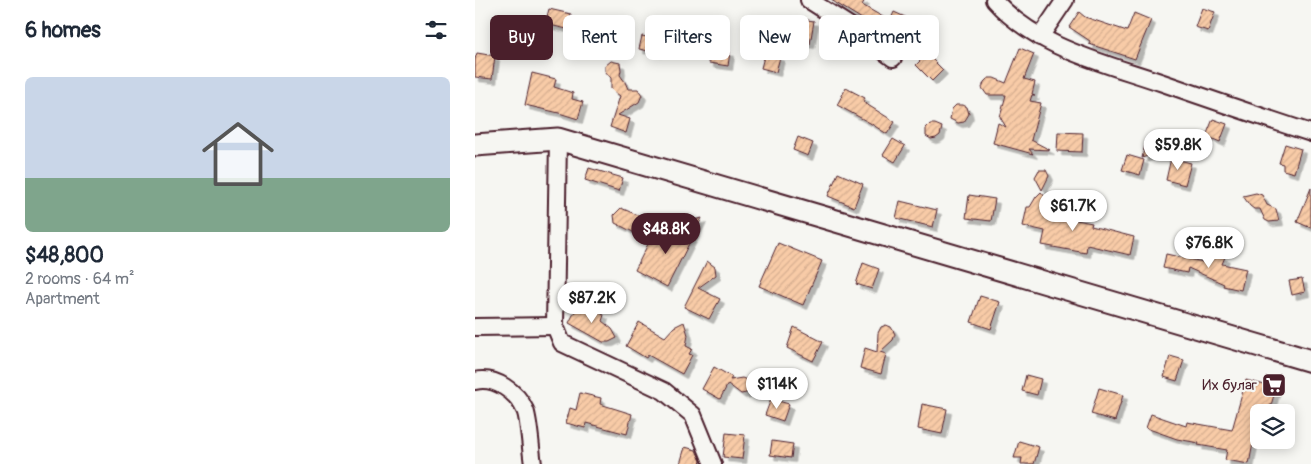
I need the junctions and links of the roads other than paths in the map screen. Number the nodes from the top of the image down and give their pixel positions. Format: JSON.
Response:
{"nodes":[{"id":1,"x":809,"y":0,"type":"edge"},
{"id":2,"x":994,"y":0,"type":"edge"},
{"id":3,"x":1065,"y":0,"type":"edge"},
{"id":4,"x":833,"y":15,"type":"edge"},
{"id":5,"x":1040,"y":37,"type":"junction"},
{"id":6,"x":1311,"y":133,"type":"edge"},
{"id":7,"x":559,"y":139,"type":"junction"},
{"id":8,"x":475,"y":144,"type":"edge"},
{"id":9,"x":555,"y":326,"type":"junction"},
{"id":10,"x":475,"y":327,"type":"edge"},
{"id":11,"x":1311,"y":361,"type":"edge"},
{"id":12,"x":475,"y":381,"type":"edge"},
{"id":13,"x":533,"y":464,"type":"edge"},
{"id":14,"x":713,"y":464,"type":"edge"}],
"edges":[{"from":1,"to":4,"type":"street"},
{"from":2,"to":5,"type":"street"},
{"from":3,"to":5,"type":"street"},
{"from":5,"to":6,"type":"street"},
{"from":7,"to":8,"type":"main road"},
{"from":7,"to":9,"type":"street"},
{"from":7,"to":11,"type":"main road"},
{"from":9,"to":10,"type":"street"},
{"from":9,"to":14,"type":"street"},
{"from":12,"to":13,"type":"street"}]}
